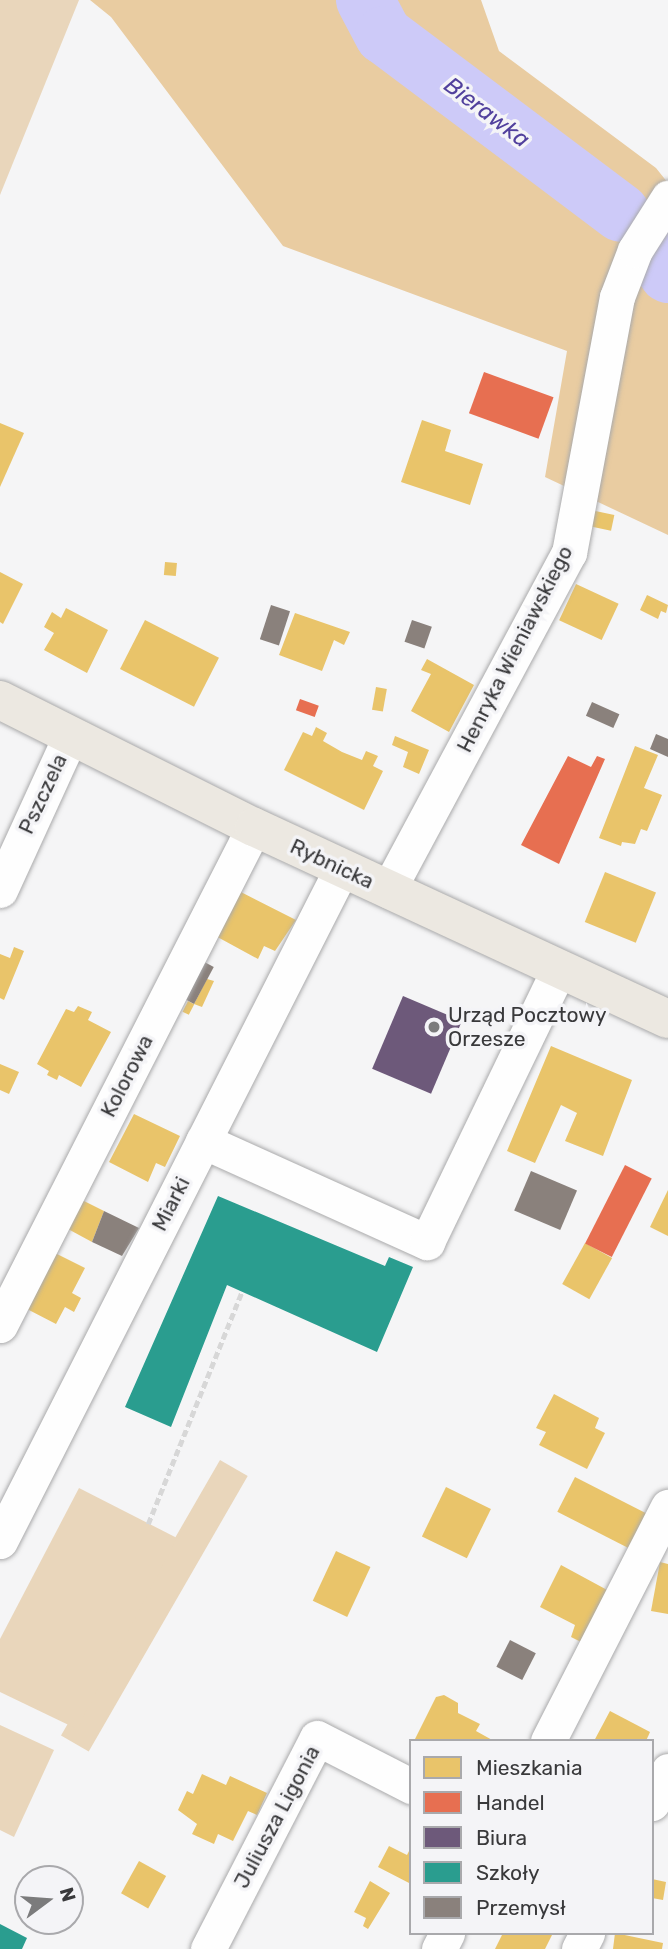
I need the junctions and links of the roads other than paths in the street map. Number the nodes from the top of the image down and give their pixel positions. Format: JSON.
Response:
{"nodes":[{"id":1,"x":668,"y":198,"type":"edge"},
{"id":2,"x":0,"y":700,"type":"edge"},
{"id":3,"x":69,"y":737,"type":"junction"},
{"id":4,"x":254,"y":827,"type":"junction"},
{"id":5,"x":342,"y":868,"type":"junction"},
{"id":6,"x":0,"y":890,"type":"edge"},
{"id":7,"x":388,"y":890,"type":"junction"},
{"id":8,"x":559,"y":969,"type":"junction"},
{"id":9,"x":668,"y":1019,"type":"edge"},
{"id":10,"x":203,"y":1141,"type":"junction"},
{"id":11,"x":0,"y":1325,"type":"edge"},
{"id":12,"x":668,"y":1507,"type":"edge"},
{"id":13,"x":0,"y":1541,"type":"edge"},
{"id":14,"x":549,"y":1739,"type":"edge"},
{"id":15,"x":668,"y":1771,"type":"edge"},
{"id":16,"x":409,"y":1785,"type":"edge"},
{"id":17,"x":654,"y":1799,"type":"edge"},
{"id":18,"x":208,"y":1949,"type":"edge"}],
"edges":[{"from":1,"to":7,"type":"street","name":"Henryka Wieniawskiego"},
{"from":2,"to":3,"type":"main road","name":"Rybnicka"},
{"from":3,"to":4,"type":"main road","name":"Rybnicka"},
{"from":3,"to":6,"type":"street","name":"Pszczela"},
{"from":4,"to":5,"type":"main road","name":"Rybnicka"},
{"from":4,"to":11,"type":"street","name":"Kolorowa"},
{"from":5,"to":7,"type":"main road","name":"Rybnicka"},
{"from":5,"to":10,"type":"street","name":"Miarki"},
{"from":7,"to":8,"type":"main road","name":"Rybnicka"},
{"from":8,"to":9,"type":"main road","name":"Rybnicka"},
{"from":8,"to":10,"type":"street"},
{"from":10,"to":13,"type":"street","name":"Miarki"},
{"from":12,"to":14,"type":"street"},
{"from":15,"to":17,"type":"street"},
{"from":16,"to":18,"type":"street","name":"Juliusza Ligonia"}]}
